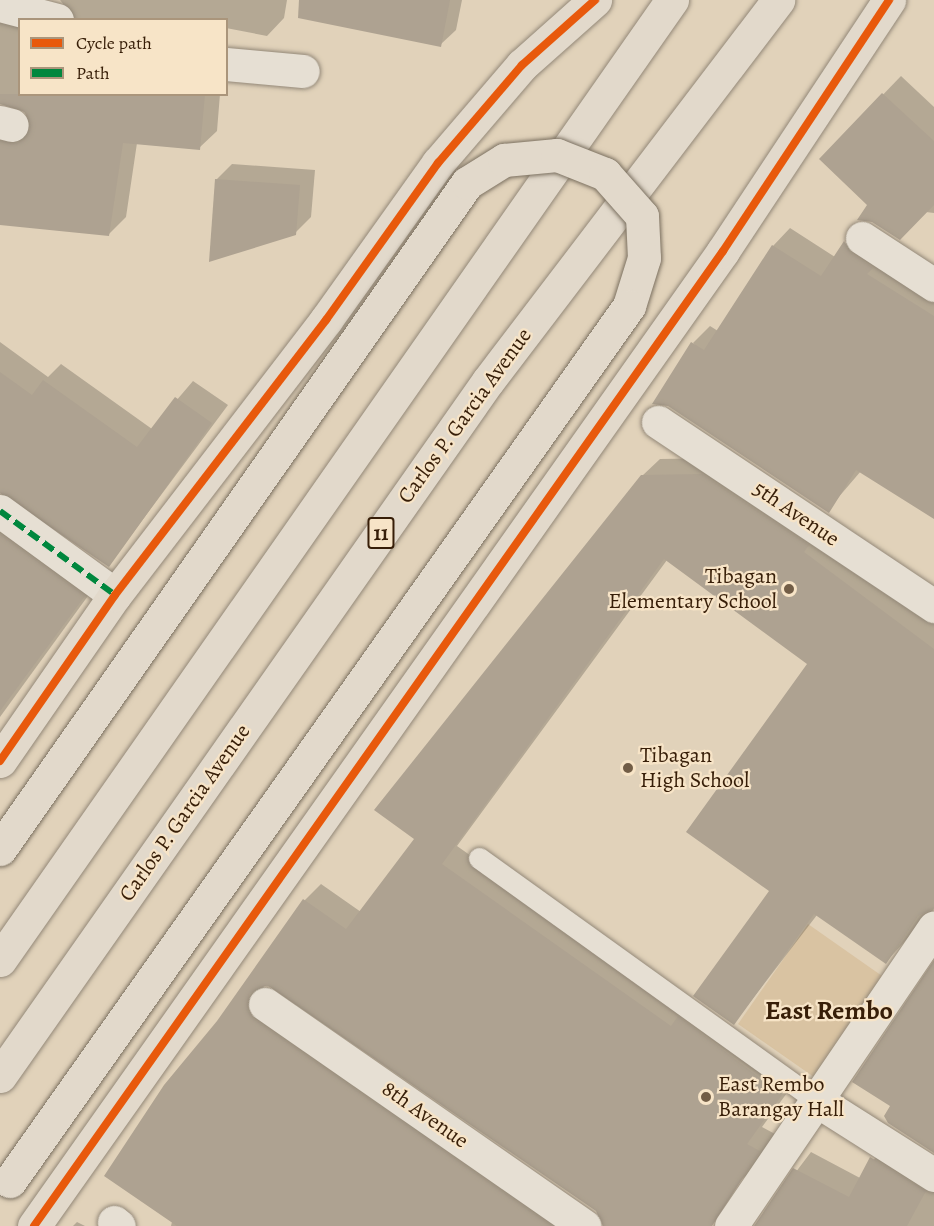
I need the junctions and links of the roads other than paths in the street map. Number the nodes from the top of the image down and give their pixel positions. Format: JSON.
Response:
{"nodes":[{"id":1,"x":595,"y":0,"type":"edge"},
{"id":2,"x":672,"y":0,"type":"edge"},
{"id":3,"x":778,"y":0,"type":"edge"},
{"id":4,"x":889,"y":0,"type":"edge"},
{"id":5,"x":0,"y":5,"type":"edge"},
{"id":6,"x":49,"y":18,"type":"edge"},
{"id":7,"x":228,"y":64,"type":"edge"},
{"id":8,"x":303,"y":71,"type":"dead end"},
{"id":9,"x":862,"y":238,"type":"dead end"},
{"id":10,"x":934,"y":285,"type":"edge"},
{"id":11,"x":658,"y":422,"type":"dead end"},
{"id":12,"x":0,"y":511,"type":"edge"},
{"id":13,"x":115,"y":595,"type":"junction"},
{"id":14,"x":934,"y":606,"type":"edge"},
{"id":15,"x":0,"y":761,"type":"edge"},
{"id":16,"x":0,"y":849,"type":"edge"},
{"id":17,"x":479,"y":858,"type":"dead end"},
{"id":18,"x":934,"y":927,"type":"edge"},
{"id":19,"x":0,"y":960,"type":"edge"},
{"id":20,"x":265,"y":1004,"type":"dead end"},
{"id":21,"x":0,"y":1076,"type":"edge"},
{"id":22,"x":816,"y":1100,"type":"junction"},
{"id":23,"x":934,"y":1175,"type":"edge"},
{"id":24,"x":5,"y":1189,"type":"edge"},
{"id":25,"x":34,"y":1226,"type":"edge"},
{"id":26,"x":585,"y":1226,"type":"edge"},
{"id":27,"x":731,"y":1226,"type":"edge"}],
"edges":[{"from":1,"to":13,"type":"main road"},
{"from":2,"to":19,"type":"main road"},
{"from":3,"to":21,"type":"main road","name":"Carlos P. Garcia Avenue","number":"11"},
{"from":4,"to":25,"type":"main road"},
{"from":5,"to":6,"type":"street"},
{"from":7,"to":8,"type":"street"},
{"from":9,"to":10,"type":"street"},
{"from":11,"to":14,"type":"street","name":"5th Avenue"},
{"from":12,"to":13,"type":"street"},
{"from":13,"to":15,"type":"main road"},
{"from":16,"to":24,"type":"main road","bridge":true},
{"from":17,"to":22,"type":"lane"},
{"from":18,"to":22,"type":"street"},
{"from":20,"to":26,"type":"street","name":"8th Avenue"},
{"from":22,"to":23,"type":"street"},
{"from":22,"to":27,"type":"street"}]}
